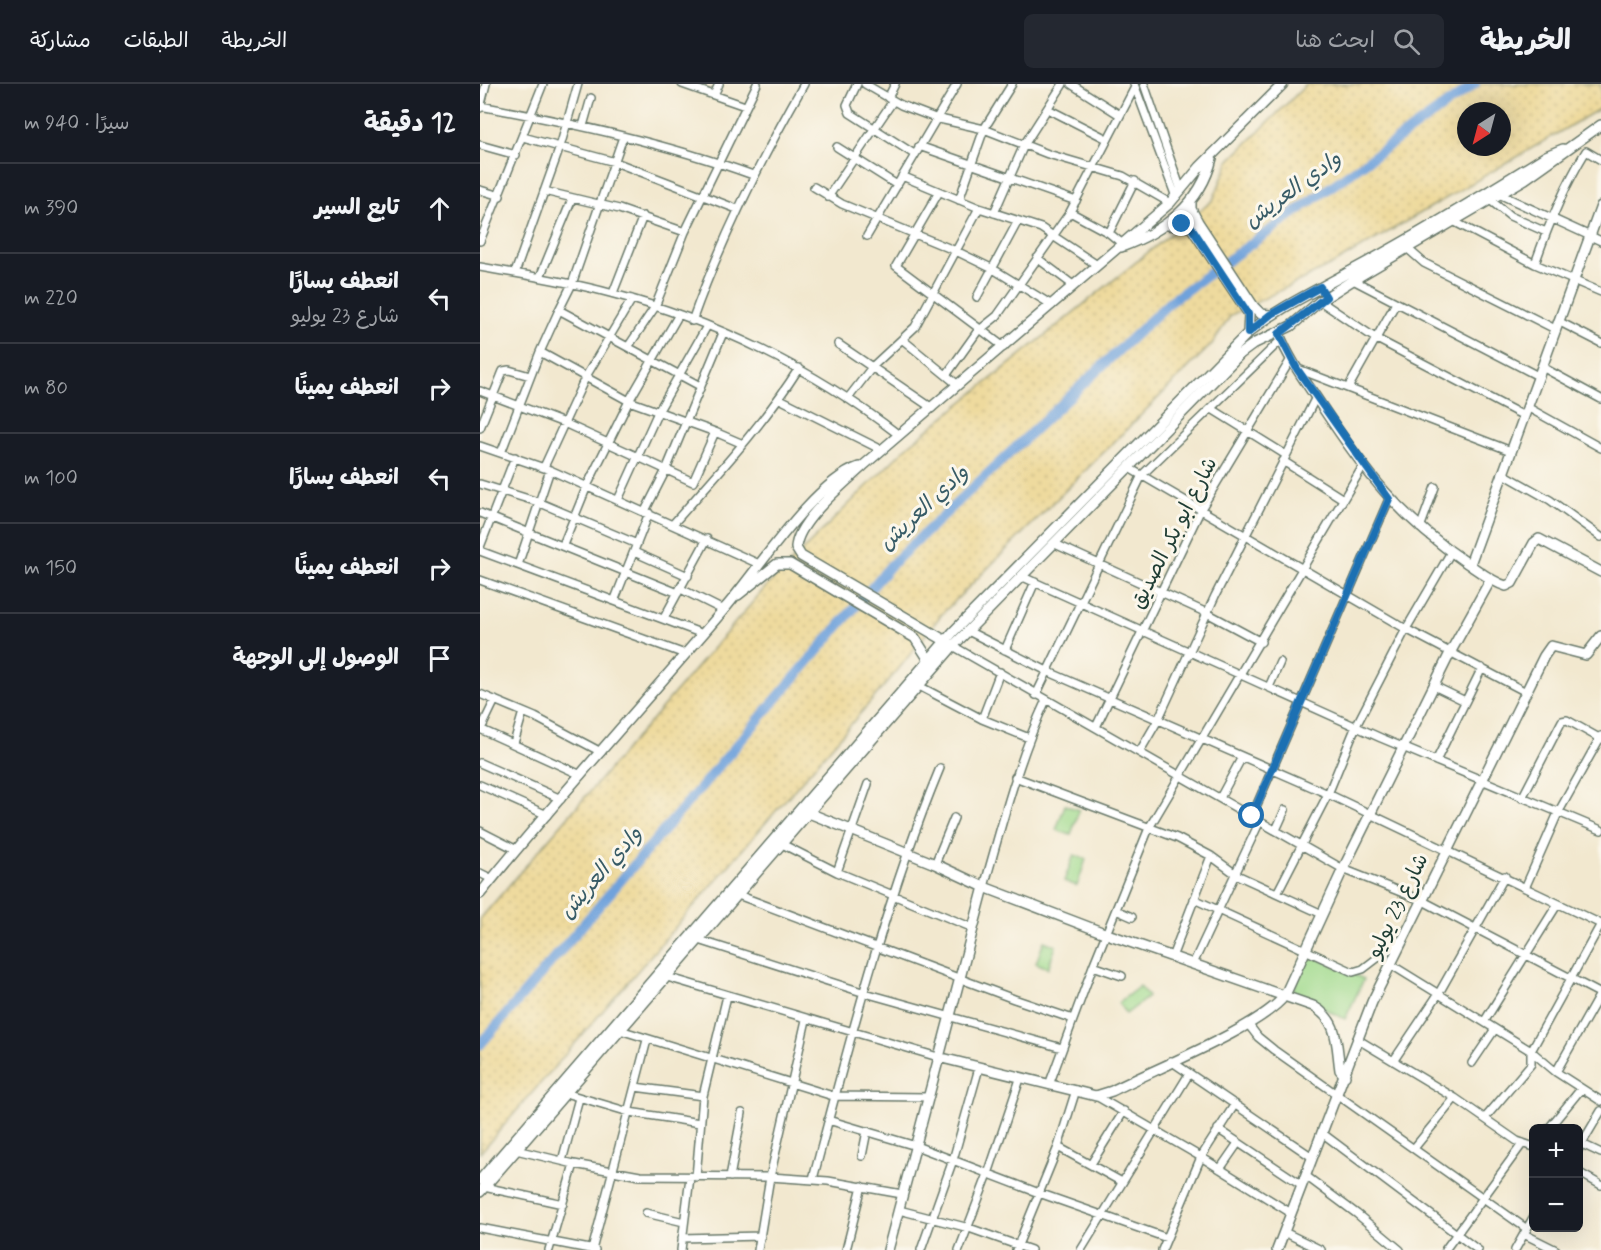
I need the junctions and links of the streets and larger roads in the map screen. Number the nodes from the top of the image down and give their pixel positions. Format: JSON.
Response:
{"nodes":[{"id":1,"x":486,"y":84,"type":"edge"},
{"id":2,"x":543,"y":84,"type":"edge"},
{"id":3,"x":578,"y":84,"type":"edge"},
{"id":4,"x":682,"y":84,"type":"edge"},
{"id":5,"x":719,"y":84,"type":"edge"},
{"id":6,"x":757,"y":84,"type":"edge"},
{"id":7,"x":804,"y":84,"type":"edge"},
{"id":8,"x":857,"y":84,"type":"edge"},
{"id":9,"x":865,"y":84,"type":"edge"},
{"id":10,"x":895,"y":84,"type":"edge"},
{"id":11,"x":957,"y":84,"type":"edge"},
{"id":12,"x":1012,"y":84,"type":"edge"},
{"id":13,"x":1063,"y":84,"type":"edge"},
{"id":14,"x":1071,"y":84,"type":"edge"},
{"id":15,"x":1144,"y":84,"type":"edge"},
{"id":16,"x":1283,"y":84,"type":"edge"},
{"id":17,"x":1135,"y":85,"type":"edge"},
{"id":18,"x":695,"y":86,"type":"edge"},
{"id":19,"x":714,"y":95,"type":"junction"},
{"id":20,"x":591,"y":98,"type":"dead end"},
{"id":21,"x":891,"y":99,"type":"junction"},
{"id":22,"x":480,"y":106,"type":"edge"},
{"id":23,"x":745,"y":106,"type":"junction"},
{"id":24,"x":1048,"y":109,"type":"junction"},
{"id":25,"x":1120,"y":115,"type":"junction"},
{"id":26,"x":531,"y":116,"type":"junction"},
{"id":27,"x":935,"y":118,"type":"junction"},
{"id":28,"x":567,"y":122,"type":"junction"},
{"id":29,"x":1601,"y":125,"type":"edge"},
{"id":30,"x":583,"y":126,"type":"junction"},
{"id":31,"x":874,"y":128,"type":"junction"},
{"id":32,"x":984,"y":129,"type":"junction"},
{"id":33,"x":523,"y":137,"type":"junction"},
{"id":34,"x":623,"y":137,"type":"junction"},
{"id":35,"x":1107,"y":139,"type":"junction"},
{"id":36,"x":1573,"y":143,"type":"junction"},
{"id":37,"x":480,"y":145,"type":"edge"},
{"id":38,"x":1024,"y":145,"type":"junction"},
{"id":39,"x":919,"y":146,"type":"junction"},
{"id":40,"x":561,"y":147,"type":"junction"},
{"id":41,"x":837,"y":147,"type":"dead end"},
{"id":42,"x":1586,"y":151,"type":"junction"},
{"id":43,"x":914,"y":154,"type":"junction"},
{"id":44,"x":516,"y":155,"type":"junction"},
{"id":45,"x":855,"y":158,"type":"junction"},
{"id":46,"x":1212,"y":158,"type":"junction"},
{"id":47,"x":1601,"y":160,"type":"edge"},
{"id":48,"x":615,"y":162,"type":"junction"},
{"id":49,"x":718,"y":163,"type":"junction"},
{"id":50,"x":971,"y":165,"type":"junction"},
{"id":51,"x":1092,"y":166,"type":"junction"},
{"id":52,"x":753,"y":176,"type":"junction"},
{"id":53,"x":902,"y":176,"type":"junction"},
{"id":54,"x":1010,"y":178,"type":"junction"},
{"id":55,"x":1514,"y":180,"type":"junction"},
{"id":56,"x":1136,"y":181,"type":"junction"},
{"id":57,"x":897,"y":185,"type":"junction"},
{"id":58,"x":814,"y":187,"type":"dead end"},
{"id":59,"x":480,"y":190,"type":"edge"},
{"id":60,"x":544,"y":191,"type":"junction"},
{"id":61,"x":939,"y":192,"type":"junction"},
{"id":62,"x":703,"y":194,"type":"junction"},
{"id":63,"x":1499,"y":194,"type":"junction"},
{"id":64,"x":500,"y":196,"type":"junction"},
{"id":65,"x":828,"y":197,"type":"junction"},
{"id":66,"x":1176,"y":197,"type":"junction"},
{"id":67,"x":572,"y":199,"type":"junction"},
{"id":68,"x":959,"y":200,"type":"junction"},
{"id":69,"x":1490,"y":200,"type":"junction"},
{"id":70,"x":1076,"y":201,"type":"junction"},
{"id":71,"x":1191,"y":201,"type":"junction"},
{"id":72,"x":600,"y":205,"type":"junction"},
{"id":73,"x":1601,"y":206,"type":"edge"},
{"id":74,"x":979,"y":208,"type":"junction"},
{"id":75,"x":737,"y":209,"type":"junction"},
{"id":76,"x":1070,"y":212,"type":"junction"},
{"id":77,"x":994,"y":213,"type":"junction"},
{"id":78,"x":643,"y":216,"type":"junction"},
{"id":79,"x":879,"y":217,"type":"junction"},
{"id":80,"x":1551,"y":217,"type":"junction"},
{"id":81,"x":1598,"y":220,"type":"edge"},
{"id":82,"x":1018,"y":221,"type":"junction"},
{"id":83,"x":1453,"y":221,"type":"junction"},
{"id":84,"x":1195,"y":224,"type":"junction"},
{"id":85,"x":1167,"y":225,"type":"junction"},
{"id":86,"x":685,"y":232,"type":"junction"},
{"id":87,"x":1546,"y":232,"type":"junction"},
{"id":88,"x":915,"y":233,"type":"junction"},
{"id":89,"x":1109,"y":233,"type":"junction"},
{"id":90,"x":867,"y":236,"type":"dead end"},
{"id":91,"x":1054,"y":236,"type":"junction"},
{"id":92,"x":1589,"y":236,"type":"junction"},
{"id":93,"x":480,"y":241,"type":"edge"},
{"id":94,"x":1601,"y":241,"type":"edge"},
{"id":95,"x":1122,"y":245,"type":"junction"},
{"id":96,"x":956,"y":250,"type":"junction"},
{"id":97,"x":1401,"y":250,"type":"junction"},
{"id":98,"x":1037,"y":258,"type":"junction"},
{"id":99,"x":1535,"y":264,"type":"junction"},
{"id":100,"x":1097,"y":265,"type":"junction"},
{"id":101,"x":480,"y":267,"type":"edge"},
{"id":102,"x":993,"y":269,"type":"junction"},
{"id":103,"x":514,"y":273,"type":"junction"},
{"id":104,"x":540,"y":278,"type":"junction"},
{"id":105,"x":1353,"y":280,"type":"junction"},
{"id":106,"x":1573,"y":281,"type":"junction"},
{"id":107,"x":572,"y":284,"type":"junction"},
{"id":108,"x":1019,"y":285,"type":"junction"},
{"id":109,"x":1073,"y":285,"type":"junction"},
{"id":110,"x":1320,"y":287,"type":"junction"},
{"id":111,"x":1601,"y":292,"type":"edge"},
{"id":112,"x":613,"y":293,"type":"junction"},
{"id":113,"x":934,"y":293,"type":"junction"},
{"id":114,"x":977,"y":297,"type":"dead end"},
{"id":115,"x":632,"y":299,"type":"junction"},
{"id":116,"x":1323,"y":299,"type":"junction"},
{"id":117,"x":1396,"y":303,"type":"junction"},
{"id":118,"x":1052,"y":305,"type":"junction"},
{"id":119,"x":655,"y":307,"type":"junction"},
{"id":120,"x":1249,"y":307,"type":"junction"},
{"id":121,"x":559,"y":310,"type":"junction"},
{"id":122,"x":1270,"y":315,"type":"junction"},
{"id":123,"x":678,"y":316,"type":"junction"},
{"id":124,"x":692,"y":321,"type":"junction"},
{"id":125,"x":1557,"y":325,"type":"junction"},
{"id":126,"x":707,"y":326,"type":"junction"},
{"id":127,"x":981,"y":328,"type":"junction"},
{"id":128,"x":723,"y":333,"type":"junction"},
{"id":129,"x":1248,"y":333,"type":"junction"},
{"id":130,"x":609,"y":336,"type":"junction"},
{"id":131,"x":1280,"y":337,"type":"junction"},
{"id":132,"x":1376,"y":338,"type":"junction"},
{"id":133,"x":903,"y":340,"type":"junction"},
{"id":134,"x":1601,"y":343,"type":"edge"},
{"id":135,"x":838,"y":344,"type":"dead end"},
{"id":136,"x":628,"y":347,"type":"junction"},
{"id":137,"x":1004,"y":347,"type":"junction"},
{"id":138,"x":540,"y":352,"type":"junction"},
{"id":139,"x":1291,"y":358,"type":"junction"},
{"id":140,"x":653,"y":362,"type":"junction"},
{"id":141,"x":873,"y":366,"type":"junction"},
{"id":142,"x":799,"y":368,"type":"junction"},
{"id":143,"x":1297,"y":369,"type":"junction"},
{"id":144,"x":1540,"y":372,"type":"junction"},
{"id":145,"x":947,"y":374,"type":"junction"},
{"id":146,"x":678,"y":375,"type":"junction"},
{"id":147,"x":530,"y":376,"type":"junction"},
{"id":148,"x":585,"y":378,"type":"junction"},
{"id":149,"x":958,"y":385,"type":"junction"},
{"id":150,"x":700,"y":386,"type":"junction"},
{"id":151,"x":1348,"y":388,"type":"junction"},
{"id":152,"x":480,"y":391,"type":"edge"},
{"id":153,"x":493,"y":396,"type":"junction"},
{"id":154,"x":849,"y":397,"type":"junction"},
{"id":155,"x":1316,"y":397,"type":"junction"},
{"id":156,"x":780,"y":399,"type":"junction"},
{"id":157,"x":1601,"y":399,"type":"edge"},
{"id":158,"x":629,"y":401,"type":"junction"},
{"id":159,"x":520,"y":405,"type":"junction"},
{"id":160,"x":932,"y":408,"type":"junction"},
{"id":161,"x":1212,"y":409,"type":"junction"},
{"id":162,"x":658,"y":412,"type":"junction"},
{"id":163,"x":1526,"y":412,"type":"junction"},
{"id":164,"x":686,"y":421,"type":"junction"},
{"id":165,"x":564,"y":423,"type":"junction"},
{"id":166,"x":480,"y":428,"type":"edge"},
{"id":167,"x":1247,"y":431,"type":"junction"},
{"id":168,"x":715,"y":432,"type":"junction"},
{"id":169,"x":899,"y":435,"type":"junction"},
{"id":170,"x":608,"y":444,"type":"junction"},
{"id":171,"x":743,"y":444,"type":"junction"},
{"id":172,"x":480,"y":446,"type":"edge"},
{"id":173,"x":1601,"y":448,"type":"edge"},
{"id":174,"x":882,"y":450,"type":"junction"},
{"id":175,"x":1511,"y":451,"type":"junction"},
{"id":176,"x":501,"y":453,"type":"junction"},
{"id":177,"x":637,"y":457,"type":"junction"},
{"id":178,"x":515,"y":458,"type":"junction"},
{"id":179,"x":1284,"y":458,"type":"junction"},
{"id":180,"x":864,"y":465,"type":"junction"},
{"id":181,"x":1363,"y":466,"type":"junction"},
{"id":182,"x":547,"y":468,"type":"junction"},
{"id":183,"x":1129,"y":468,"type":"junction"},
{"id":184,"x":666,"y":470,"type":"junction"},
{"id":185,"x":1502,"y":473,"type":"junction"},
{"id":186,"x":1143,"y":476,"type":"junction"},
{"id":187,"x":693,"y":482,"type":"junction"},
{"id":188,"x":480,"y":484,"type":"edge"},
{"id":189,"x":587,"y":486,"type":"junction"},
{"id":190,"x":1435,"y":487,"type":"dead end"},
{"id":191,"x":705,"y":488,"type":"junction"},
{"id":192,"x":501,"y":490,"type":"junction"},
{"id":193,"x":1342,"y":499,"type":"junction"},
{"id":194,"x":1389,"y":499,"type":"junction"},
{"id":195,"x":618,"y":500,"type":"junction"},
{"id":196,"x":538,"y":502,"type":"junction"},
{"id":197,"x":1201,"y":509,"type":"junction"},
{"id":198,"x":647,"y":512,"type":"junction"},
{"id":199,"x":480,"y":513,"type":"edge"},
{"id":200,"x":490,"y":516,"type":"junction"},
{"id":201,"x":573,"y":518,"type":"junction"},
{"id":202,"x":673,"y":524,"type":"junction"},
{"id":203,"x":1420,"y":528,"type":"junction"},
{"id":204,"x":529,"y":532,"type":"junction"},
{"id":205,"x":1246,"y":534,"type":"junction"},
{"id":206,"x":1601,"y":537,"type":"edge"},
{"id":207,"x":707,"y":539,"type":"junction"},
{"id":208,"x":637,"y":544,"type":"junction"},
{"id":209,"x":1055,"y":544,"type":"junction"},
{"id":210,"x":563,"y":545,"type":"junction"},
{"id":211,"x":480,"y":549,"type":"edge"},
{"id":212,"x":633,"y":552,"type":"junction"},
{"id":213,"x":1451,"y":552,"type":"junction"},
{"id":214,"x":759,"y":564,"type":"junction"},
{"id":215,"x":1470,"y":564,"type":"junction"},
{"id":216,"x":518,"y":565,"type":"junction"},
{"id":217,"x":1101,"y":565,"type":"junction"},
{"id":218,"x":1303,"y":569,"type":"junction"},
{"id":219,"x":626,"y":571,"type":"junction"},
{"id":220,"x":1601,"y":572,"type":"edge"},
{"id":221,"x":688,"y":576,"type":"junction"},
{"id":222,"x":1023,"y":577,"type":"junction"},
{"id":223,"x":1491,"y":579,"type":"junction"},
{"id":224,"x":480,"y":580,"type":"edge"},
{"id":225,"x":1035,"y":582,"type":"junction"},
{"id":226,"x":680,"y":591,"type":"junction"},
{"id":227,"x":1162,"y":592,"type":"junction"},
{"id":228,"x":1346,"y":594,"type":"junction"},
{"id":229,"x":615,"y":599,"type":"junction"},
{"id":230,"x":732,"y":601,"type":"junction"},
{"id":231,"x":1081,"y":605,"type":"junction"},
{"id":232,"x":723,"y":610,"type":"junction"},
{"id":233,"x":1207,"y":613,"type":"junction"},
{"id":234,"x":664,"y":618,"type":"junction"},
{"id":235,"x":1406,"y":629,"type":"junction"},
{"id":236,"x":968,"y":631,"type":"junction"},
{"id":237,"x":1142,"y":631,"type":"junction"},
{"id":238,"x":703,"y":634,"type":"junction"},
{"id":239,"x":1601,"y":636,"type":"edge"},
{"id":240,"x":1261,"y":642,"type":"junction"},
{"id":241,"x":949,"y":643,"type":"junction"},
{"id":242,"x":1005,"y":650,"type":"junction"},
{"id":243,"x":1189,"y":651,"type":"junction"},
{"id":244,"x":1451,"y":651,"type":"junction"},
{"id":245,"x":685,"y":654,"type":"junction"},
{"id":246,"x":929,"y":660,"type":"junction"},
{"id":247,"x":1280,"y":662,"type":"dead end"},
{"id":248,"x":1482,"y":668,"type":"junction"},
{"id":249,"x":999,"y":672,"type":"junction"},
{"id":250,"x":1049,"y":672,"type":"junction"},
{"id":251,"x":1241,"y":675,"type":"junction"},
{"id":252,"x":920,"y":686,"type":"junction"},
{"id":253,"x":1434,"y":686,"type":"junction"},
{"id":254,"x":1269,"y":687,"type":"junction"},
{"id":255,"x":1526,"y":692,"type":"junction"},
{"id":256,"x":480,"y":694,"type":"edge"},
{"id":257,"x":1036,"y":694,"type":"junction"},
{"id":258,"x":495,"y":700,"type":"junction"},
{"id":259,"x":1046,"y":700,"type":"junction"},
{"id":260,"x":1110,"y":700,"type":"junction"},
{"id":261,"x":1464,"y":700,"type":"junction"},
{"id":262,"x":1302,"y":702,"type":"junction"},
{"id":263,"x":523,"y":712,"type":"junction"},
{"id":264,"x":981,"y":719,"type":"junction"},
{"id":265,"x":1158,"y":720,"type":"junction"},
{"id":266,"x":1356,"y":726,"type":"junction"},
{"id":267,"x":1096,"y":727,"type":"junction"},
{"id":268,"x":480,"y":729,"type":"edge"},
{"id":269,"x":1029,"y":738,"type":"junction"},
{"id":270,"x":1601,"y":738,"type":"edge"},
{"id":271,"x":1204,"y":740,"type":"junction"},
{"id":272,"x":514,"y":743,"type":"junction"},
{"id":273,"x":1405,"y":748,"type":"junction"},
{"id":274,"x":1140,"y":751,"type":"junction"},
{"id":275,"x":601,"y":752,"type":"junction"},
{"id":276,"x":1242,"y":757,"type":"junction"},
{"id":277,"x":1436,"y":760,"type":"junction"},
{"id":278,"x":480,"y":763,"type":"edge"},
{"id":279,"x":940,"y":768,"type":"dead end"},
{"id":280,"x":1273,"y":771,"type":"junction"},
{"id":281,"x":581,"y":775,"type":"junction"},
{"id":282,"x":1182,"y":775,"type":"junction"},
{"id":283,"x":1015,"y":777,"type":"junction"},
{"id":284,"x":1482,"y":780,"type":"junction"},
{"id":285,"x":868,"y":784,"type":"dead end"},
{"id":286,"x":480,"y":785,"type":"edge"},
{"id":287,"x":1328,"y":794,"type":"junction"},
{"id":288,"x":1220,"y":798,"type":"junction"},
{"id":289,"x":1522,"y":798,"type":"junction"},
{"id":290,"x":561,"y":799,"type":"junction"},
{"id":291,"x":1285,"y":810,"type":"dead end"},
{"id":292,"x":805,"y":811,"type":"junction"},
{"id":293,"x":1558,"y":813,"type":"junction"},
{"id":294,"x":547,"y":815,"type":"junction"},
{"id":295,"x":1252,"y":816,"type":"junction"},
{"id":296,"x":1371,"y":816,"type":"junction"},
{"id":297,"x":954,"y":818,"type":"dead end"},
{"id":298,"x":1260,"y":821,"type":"junction"},
{"id":299,"x":1149,"y":828,"type":"junction"},
{"id":300,"x":1276,"y":830,"type":"junction"},
{"id":301,"x":1601,"y":830,"type":"edge"},
{"id":302,"x":480,"y":831,"type":"edge"},
{"id":303,"x":853,"y":832,"type":"junction"},
{"id":304,"x":782,"y":844,"type":"junction"},
{"id":305,"x":1301,"y":845,"type":"junction"},
{"id":306,"x":517,"y":850,"type":"junction"},
{"id":307,"x":1446,"y":851,"type":"junction"},
{"id":308,"x":908,"y":853,"type":"junction"},
{"id":309,"x":1211,"y":856,"type":"junction"},
{"id":310,"x":935,"y":864,"type":"junction"},
{"id":311,"x":1343,"y":869,"type":"junction"},
{"id":312,"x":837,"y":872,"type":"junction"},
{"id":313,"x":480,"y":873,"type":"edge"},
{"id":314,"x":1237,"y":875,"type":"junction"},
{"id":315,"x":1505,"y":876,"type":"junction"},
{"id":316,"x":492,"y":879,"type":"junction"},
{"id":317,"x":984,"y":887,"type":"junction"},
{"id":318,"x":1525,"y":888,"type":"junction"},
{"id":319,"x":1277,"y":893,"type":"junction"},
{"id":320,"x":480,"y":894,"type":"edge"},
{"id":321,"x":738,"y":895,"type":"junction"},
{"id":322,"x":895,"y":897,"type":"junction"},
{"id":323,"x":1194,"y":898,"type":"junction"},
{"id":324,"x":1421,"y":900,"type":"junction"},
{"id":325,"x":1557,"y":905,"type":"junction"},
{"id":326,"x":1116,"y":910,"type":"junction"},
{"id":327,"x":1219,"y":910,"type":"junction"},
{"id":328,"x":1322,"y":914,"type":"junction"},
{"id":329,"x":1132,"y":917,"type":"dead end"},
{"id":330,"x":973,"y":928,"type":"junction"},
{"id":331,"x":1474,"y":929,"type":"junction"},
{"id":332,"x":1107,"y":934,"type":"junction"},
{"id":333,"x":699,"y":940,"type":"junction"},
{"id":334,"x":1401,"y":940,"type":"junction"},
{"id":335,"x":879,"y":947,"type":"junction"},
{"id":336,"x":1305,"y":951,"type":"junction"},
{"id":337,"x":1526,"y":956,"type":"junction"},
{"id":338,"x":1172,"y":957,"type":"junction"},
{"id":339,"x":1192,"y":964,"type":"junction"},
{"id":340,"x":1390,"y":964,"type":"junction"},
{"id":341,"x":1093,"y":966,"type":"junction"},
{"id":342,"x":1122,"y":976,"type":"dead end"},
{"id":343,"x":667,"y":977,"type":"junction"},
{"id":344,"x":959,"y":978,"type":"junction"},
{"id":345,"x":1572,"y":979,"type":"junction"},
{"id":346,"x":865,"y":993,"type":"junction"},
{"id":347,"x":1439,"y":993,"type":"junction"},
{"id":348,"x":1600,"y":994,"type":"edge"},
{"id":349,"x":1285,"y":995,"type":"junction"},
{"id":350,"x":728,"y":996,"type":"junction"},
{"id":351,"x":949,"y":1015,"type":"junction"},
{"id":352,"x":1073,"y":1018,"type":"junction"},
{"id":353,"x":806,"y":1020,"type":"junction"},
{"id":354,"x":1484,"y":1022,"type":"junction"},
{"id":355,"x":1248,"y":1024,"type":"junction"},
{"id":356,"x":1495,"y":1029,"type":"junction"},
{"id":357,"x":620,"y":1030,"type":"junction"},
{"id":358,"x":853,"y":1033,"type":"junction"},
{"id":359,"x":1357,"y":1039,"type":"junction"},
{"id":360,"x":647,"y":1040,"type":"junction"},
{"id":361,"x":1062,"y":1048,"type":"junction"},
{"id":362,"x":1531,"y":1050,"type":"junction"},
{"id":363,"x":938,"y":1057,"type":"junction"},
{"id":364,"x":712,"y":1059,"type":"junction"},
{"id":365,"x":1394,"y":1060,"type":"junction"},
{"id":366,"x":1172,"y":1061,"type":"junction"},
{"id":367,"x":1472,"y":1063,"type":"dead end"},
{"id":368,"x":979,"y":1068,"type":"junction"},
{"id":369,"x":1556,"y":1072,"type":"junction"},
{"id":370,"x":1189,"y":1074,"type":"junction"},
{"id":371,"x":1345,"y":1076,"type":"junction"},
{"id":372,"x":1020,"y":1079,"type":"junction"},
{"id":373,"x":792,"y":1084,"type":"junction"},
{"id":374,"x":1049,"y":1085,"type":"junction"},
{"id":375,"x":635,"y":1087,"type":"junction"},
{"id":376,"x":1581,"y":1089,"type":"junction"},
{"id":377,"x":1076,"y":1090,"type":"junction"},
{"id":378,"x":565,"y":1093,"type":"junction"},
{"id":379,"x":1338,"y":1094,"type":"junction"},
{"id":380,"x":704,"y":1096,"type":"junction"},
{"id":381,"x":833,"y":1096,"type":"junction"},
{"id":382,"x":1096,"y":1096,"type":"junction"},
{"id":383,"x":928,"y":1097,"type":"junction"},
{"id":384,"x":579,"y":1098,"type":"junction"},
{"id":385,"x":1455,"y":1098,"type":"junction"},
{"id":386,"x":1601,"y":1101,"type":"edge"},
{"id":387,"x":1235,"y":1104,"type":"junction"},
{"id":388,"x":1124,"y":1111,"type":"junction"},
{"id":389,"x":1601,"y":1111,"type":"edge"},
{"id":390,"x":629,"y":1112,"type":"junction"},
{"id":391,"x":742,"y":1113,"type":"dead end"},
{"id":392,"x":1485,"y":1118,"type":"junction"},
{"id":393,"x":828,"y":1120,"type":"junction"},
{"id":394,"x":700,"y":1123,"type":"junction"},
{"id":395,"x":1552,"y":1124,"type":"edge"},
{"id":396,"x":1154,"y":1129,"type":"junction"},
{"id":397,"x":1218,"y":1129,"type":"junction"},
{"id":398,"x":867,"y":1131,"type":"junction"},
{"id":399,"x":1322,"y":1133,"type":"junction"},
{"id":400,"x":1583,"y":1142,"type":"edge"},
{"id":401,"x":1238,"y":1143,"type":"junction"},
{"id":402,"x":1523,"y":1143,"type":"junction"},
{"id":403,"x":1529,"y":1145,"type":"edge"},
{"id":404,"x":916,"y":1146,"type":"junction"},
{"id":405,"x":1058,"y":1147,"type":"junction"},
{"id":406,"x":1415,"y":1147,"type":"junction"},
{"id":407,"x":1583,"y":1148,"type":"edge"},
{"id":408,"x":516,"y":1149,"type":"junction"},
{"id":409,"x":1601,"y":1153,"type":"edge"},
{"id":410,"x":862,"y":1156,"type":"dead end"},
{"id":411,"x":1201,"y":1156,"type":"junction"},
{"id":412,"x":1312,"y":1157,"type":"junction"},
{"id":413,"x":953,"y":1160,"type":"junction"},
{"id":414,"x":562,"y":1161,"type":"junction"},
{"id":415,"x":574,"y":1164,"type":"junction"},
{"id":416,"x":1091,"y":1164,"type":"junction"},
{"id":417,"x":1220,"y":1169,"type":"junction"},
{"id":418,"x":614,"y":1173,"type":"junction"},
{"id":419,"x":988,"y":1174,"type":"junction"},
{"id":420,"x":1583,"y":1175,"type":"edge"},
{"id":421,"x":693,"y":1177,"type":"junction"},
{"id":422,"x":730,"y":1177,"type":"junction"},
{"id":423,"x":770,"y":1177,"type":"junction"},
{"id":424,"x":813,"y":1179,"type":"junction"},
{"id":425,"x":1304,"y":1180,"type":"junction"},
{"id":426,"x":1122,"y":1182,"type":"junction"},
{"id":427,"x":1601,"y":1185,"type":"edge"},
{"id":428,"x":482,"y":1186,"type":"edge"},
{"id":429,"x":862,"y":1186,"type":"junction"},
{"id":430,"x":1039,"y":1193,"type":"junction"},
{"id":431,"x":903,"y":1194,"type":"junction"},
{"id":432,"x":1485,"y":1198,"type":"junction"},
{"id":433,"x":563,"y":1204,"type":"junction"},
{"id":434,"x":899,"y":1209,"type":"junction"},
{"id":435,"x":646,"y":1213,"type":"dead end"},
{"id":436,"x":1102,"y":1214,"type":"junction"},
{"id":437,"x":1291,"y":1214,"type":"junction"},
{"id":438,"x":932,"y":1218,"type":"junction"},
{"id":439,"x":684,"y":1222,"type":"junction"},
{"id":440,"x":1529,"y":1225,"type":"edge"},
{"id":441,"x":480,"y":1228,"type":"edge"},
{"id":442,"x":969,"y":1228,"type":"junction"},
{"id":443,"x":1526,"y":1231,"type":"junction"},
{"id":444,"x":1284,"y":1232,"type":"junction"},
{"id":445,"x":1457,"y":1235,"type":"junction"},
{"id":446,"x":761,"y":1236,"type":"junction"},
{"id":447,"x":682,"y":1238,"type":"junction"},
{"id":448,"x":1167,"y":1238,"type":"junction"},
{"id":449,"x":551,"y":1242,"type":"junction"},
{"id":450,"x":1018,"y":1248,"type":"edge"},
{"id":451,"x":549,"y":1250,"type":"edge"},
{"id":452,"x":592,"y":1250,"type":"edge"},
{"id":453,"x":597,"y":1250,"type":"edge"},
{"id":454,"x":681,"y":1250,"type":"edge"},
{"id":455,"x":758,"y":1250,"type":"edge"},
{"id":456,"x":846,"y":1250,"type":"edge"},
{"id":457,"x":888,"y":1250,"type":"edge"},
{"id":458,"x":921,"y":1250,"type":"edge"},
{"id":459,"x":959,"y":1250,"type":"edge"},
{"id":460,"x":1031,"y":1250,"type":"edge"},
{"id":461,"x":1081,"y":1250,"type":"edge"},
{"id":462,"x":1162,"y":1250,"type":"edge"},
{"id":463,"x":1277,"y":1250,"type":"edge"},
{"id":464,"x":1322,"y":1250,"type":"edge"},
{"id":465,"x":1400,"y":1250,"type":"edge"},
{"id":466,"x":1445,"y":1250,"type":"edge"},
{"id":467,"x":1478,"y":1250,"type":"edge"},
{"id":468,"x":1515,"y":1250,"type":"edge"},
{"id":469,"x":1556,"y":1250,"type":"edge"}],
"edges":[{"from":1,"to":22,"type":"street"},
{"from":2,"to":26,"type":"street"},
{"from":3,"to":28,"type":"street"},
{"from":4,"to":18,"type":"street"},
{"from":5,"to":19,"type":"street"},
{"from":6,"to":23,"type":"street"},
{"from":7,"to":52,"type":"street"},
{"from":8,"to":31,"type":"street"},
{"from":9,"to":21,"type":"street"},
{"from":10,"to":21,"type":"street"},
{"from":11,"to":27,"type":"street"},
{"from":12,"to":32,"type":"street"},
{"from":13,"to":24,"type":"street"},
{"from":14,"to":25,"type":"street"},
{"from":15,"to":66,"type":"street"},
{"from":16,"to":46,"type":"street"},
{"from":17,"to":25,"type":"street"},
{"from":17,"to":66,"type":"street"},
{"from":18,"to":19,"type":"street"},
{"from":19,"to":23,"type":"street"},
{"from":20,"to":30,"type":"street"},
{"from":21,"to":27,"type":"street"},
{"from":21,"to":31,"type":"street"},
{"from":22,"to":26,"type":"street"},
{"from":23,"to":49,"type":"street"},
{"from":24,"to":35,"type":"street"},
{"from":24,"to":38,"type":"street"},
{"from":25,"to":35,"type":"street"},
{"from":26,"to":28,"type":"street"},
{"from":26,"to":33,"type":"street"},
{"from":27,"to":32,"type":"street"},
{"from":27,"to":39,"type":"street"},
{"from":28,"to":30,"type":"street"},
{"from":28,"to":40,"type":"street"},
{"from":29,"to":36,"type":"street"},
{"from":30,"to":34,"type":"street"},
{"from":31,"to":43,"type":"street"},
{"from":31,"to":45,"type":"street"},
{"from":32,"to":38,"type":"street"},
{"from":32,"to":50,"type":"street"},
{"from":33,"to":40,"type":"street"},
{"from":33,"to":44,"type":"street"},
{"from":34,"to":48,"type":"street"},
{"from":34,"to":49,"type":"street"},
{"from":35,"to":51,"type":"street"},
{"from":36,"to":42,"type":"street"},
{"from":36,"to":55,"type":"street"},
{"from":37,"to":44,"type":"street"},
{"from":38,"to":51,"type":"street"},
{"from":38,"to":54,"type":"street"},
{"from":39,"to":43,"type":"street"},
{"from":39,"to":50,"type":"street"},
{"from":40,"to":48,"type":"street"},
{"from":40,"to":60,"type":"street"},
{"from":41,"to":45,"type":"street"},
{"from":42,"to":47,"type":"street"},
{"from":42,"to":80,"type":"street"},
{"from":43,"to":53,"type":"street"},
{"from":44,"to":64,"type":"street"},
{"from":45,"to":57,"type":"street"},
{"from":45,"to":65,"type":"street"},
{"from":46,"to":66,"type":"street"},
{"from":46,"to":71,"type":"street"},
{"from":48,"to":62,"type":"street"},
{"from":48,"to":72,"type":"street"},
{"from":49,"to":52,"type":"street"},
{"from":49,"to":62,"type":"street"},
{"from":50,"to":54,"type":"street"},
{"from":50,"to":68,"type":"street"},
{"from":51,"to":56,"type":"street"},
{"from":51,"to":70,"type":"street"},
{"from":52,"to":75,"type":"street"},
{"from":53,"to":57,"type":"street"},
{"from":53,"to":61,"type":"street"},
{"from":54,"to":70,"type":"street"},
{"from":54,"to":77,"type":"street"},
{"from":55,"to":63,"type":"street"},
{"from":55,"to":97,"type":"street"},
{"from":56,"to":66,"type":"street"},
{"from":56,"to":89,"type":"street"},
{"from":57,"to":79,"type":"street"},
{"from":58,"to":65,"type":"street"},
{"from":59,"to":64,"type":"street"},
{"from":60,"to":67,"type":"street"},
{"from":60,"to":103,"type":"street"},
{"from":61,"to":68,"type":"street"},
{"from":61,"to":88,"type":"street"},
{"from":62,"to":75,"type":"street"},
{"from":62,"to":86,"type":"street"},
{"from":63,"to":69,"type":"street"},
{"from":63,"to":80,"type":"street"},
{"from":64,"to":93,"type":"street"},
{"from":65,"to":79,"type":"street"},
{"from":66,"to":95,"type":"street"},
{"from":67,"to":72,"type":"street"},
{"from":67,"to":104,"type":"street"},
{"from":68,"to":74,"type":"street"},
{"from":69,"to":83,"type":"street"},
{"from":69,"to":87,"type":"street"},
{"from":70,"to":76,"type":"street"},
{"from":71,"to":84,"type":"street"},
{"from":71,"to":85,"type":"street"},
{"from":72,"to":78,"type":"street"},
{"from":72,"to":107,"type":"street"},
{"from":73,"to":81,"type":"street"},
{"from":74,"to":77,"type":"street"},
{"from":74,"to":96,"type":"street"},
{"from":75,"to":124,"type":"street"},
{"from":76,"to":89,"type":"street"},
{"from":76,"to":91,"type":"street"},
{"from":77,"to":82,"type":"street"},
{"from":78,"to":86,"type":"street"},
{"from":78,"to":112,"type":"street"},
{"from":79,"to":88,"type":"street"},
{"from":79,"to":90,"type":"street"},
{"from":80,"to":87,"type":"street"},
{"from":80,"to":92,"type":"street"},
{"from":81,"to":92,"type":"street"},
{"from":82,"to":91,"type":"street"},
{"from":82,"to":102,"type":"street"},
{"from":83,"to":97,"type":"street"},
{"from":83,"to":99,"type":"street"},
{"from":84,"to":85,"type":"street"},
{"from":84,"to":120,"type":"street"},
{"from":85,"to":95,"type":"street"},
{"from":86,"to":119,"type":"street"},
{"from":87,"to":99,"type":"street"},
{"from":88,"to":96,"type":"street"},
{"from":88,"to":113,"type":"street"},
{"from":89,"to":95,"type":"street"},
{"from":91,"to":98,"type":"street"},
{"from":91,"to":100,"type":"street"},
{"from":92,"to":94,"type":"street"},
{"from":92,"to":106,"type":"street"},
{"from":95,"to":100,"type":"street"},
{"from":96,"to":102,"type":"street"},
{"from":96,"to":113,"type":"street"},
{"from":97,"to":105,"type":"street"},
{"from":97,"to":110,"type":"street"},
{"from":97,"to":125,"type":"street"},
{"from":98,"to":108,"type":"street"},
{"from":98,"to":109,"type":"street"},
{"from":99,"to":106,"type":"street"},
{"from":100,"to":109,"type":"street"},
{"from":101,"to":103,"type":"street"},
{"from":102,"to":108,"type":"street"},
{"from":102,"to":114,"type":"street"},
{"from":103,"to":104,"type":"street"},
{"from":104,"to":107,"type":"street"},
{"from":105,"to":116,"type":"street"},
{"from":105,"to":117,"type":"street"},
{"from":106,"to":111,"type":"street"},
{"from":106,"to":125,"type":"street"},
{"from":107,"to":112,"type":"street"},
{"from":107,"to":121,"type":"street"},
{"from":108,"to":118,"type":"street"},
{"from":108,"to":127,"type":"street"},
{"from":109,"to":118,"type":"street"},
{"from":110,"to":116,"type":"street"},
{"from":110,"to":122,"type":"street"},
{"from":112,"to":115,"type":"street"},
{"from":113,"to":127,"type":"street"},
{"from":113,"to":133,"type":"street"},
{"from":115,"to":119,"type":"street"},
{"from":115,"to":130,"type":"street"},
{"from":116,"to":131,"type":"street"},
{"from":116,"to":132,"type":"street"},
{"from":117,"to":132,"type":"street"},
{"from":117,"to":144,"type":"street"},
{"from":118,"to":137,"type":"street"},
{"from":119,"to":123,"type":"street"},
{"from":119,"to":136,"type":"street"},
{"from":120,"to":122,"type":"street"},
{"from":120,"to":129,"type":"street"},
{"from":121,"to":130,"type":"street"},
{"from":121,"to":138,"type":"street"},
{"from":122,"to":129,"type":"street"},
{"from":123,"to":124,"type":"street"},
{"from":123,"to":140,"type":"street"},
{"from":124,"to":126,"type":"street"},
{"from":125,"to":134,"type":"street"},
{"from":125,"to":144,"type":"street"},
{"from":126,"to":128,"type":"street"},
{"from":126,"to":146,"type":"street"},
{"from":127,"to":137,"type":"street"},
{"from":127,"to":145,"type":"street"},
{"from":128,"to":142,"type":"street"},
{"from":128,"to":150,"type":"street"},
{"from":129,"to":241,"type":"street"},
{"from":130,"to":136,"type":"street"},
{"from":130,"to":148,"type":"street"},
{"from":131,"to":139,"type":"street"},
{"from":131,"to":161,"type":"street"},
{"from":131,"to":183,"type":"street"},
{"from":132,"to":151,"type":"street"},
{"from":132,"to":163,"type":"street"},
{"from":133,"to":141,"type":"street"},
{"from":133,"to":145,"type":"street"},
{"from":135,"to":141,"type":"street"},
{"from":136,"to":140,"type":"street"},
{"from":137,"to":149,"type":"street"},
{"from":138,"to":147,"type":"street"},
{"from":138,"to":148,"type":"street"},
{"from":139,"to":143,"type":"street"},
{"from":139,"to":167,"type":"street","name":"شارع ابو بكر الصديق"},
{"from":140,"to":146,"type":"street"},
{"from":140,"to":158,"type":"street"},
{"from":141,"to":154,"type":"street"},
{"from":141,"to":160,"type":"street"},
{"from":142,"to":154,"type":"street"},
{"from":142,"to":156,"type":"street"},
{"from":143,"to":151,"type":"street"},
{"from":143,"to":155,"type":"street"},
{"from":144,"to":157,"type":"street"},
{"from":144,"to":163,"type":"street"},
{"from":145,"to":149,"type":"street"},
{"from":146,"to":150,"type":"street"},
{"from":146,"to":162,"type":"street"},
{"from":147,"to":153,"type":"street"},
{"from":147,"to":159,"type":"street"},
{"from":148,"to":158,"type":"street"},
{"from":148,"to":165,"type":"street"},
{"from":149,"to":160,"type":"street"},
{"from":150,"to":164,"type":"street"},
{"from":151,"to":175,"type":"street"},
{"from":152,"to":153,"type":"street"},
{"from":153,"to":159,"type":"street"},
{"from":153,"to":166,"type":"street"},
{"from":154,"to":169,"type":"street"},
{"from":155,"to":179,"type":"street"},
{"from":155,"to":181,"type":"street"},
{"from":156,"to":171,"type":"street"},
{"from":156,"to":174,"type":"street"},
{"from":158,"to":162,"type":"street"},
{"from":158,"to":170,"type":"street"},
{"from":159,"to":165,"type":"street"},
{"from":159,"to":176,"type":"street"},
{"from":160,"to":169,"type":"street"},
{"from":161,"to":167,"type":"street"},
{"from":161,"to":186,"type":"street"},
{"from":162,"to":164,"type":"street"},
{"from":162,"to":177,"type":"street"},
{"from":163,"to":173,"type":"street"},
{"from":163,"to":175,"type":"street"},
{"from":164,"to":168,"type":"street"},
{"from":164,"to":184,"type":"street"},
{"from":165,"to":170,"type":"street"},
{"from":165,"to":182,"type":"street"},
{"from":167,"to":179,"type":"street"},
{"from":167,"to":197,"type":"street","name":"شارع ابو بكر الصديق"},
{"from":168,"to":171,"type":"street"},
{"from":168,"to":187,"type":"street"},
{"from":169,"to":174,"type":"street"},
{"from":170,"to":177,"type":"street"},
{"from":170,"to":189,"type":"street"},
{"from":171,"to":191,"type":"street"},
{"from":172,"to":176,"type":"street"},
{"from":174,"to":180,"type":"street"},
{"from":175,"to":185,"type":"street"},
{"from":176,"to":178,"type":"street"},
{"from":177,"to":184,"type":"street"},
{"from":177,"to":195,"type":"street"},
{"from":178,"to":182,"type":"street"},
{"from":178,"to":192,"type":"street"},
{"from":179,"to":193,"type":"street"},
{"from":179,"to":205,"type":"street"},
{"from":180,"to":214,"type":"street"},
{"from":180,"to":241,"type":"street"},
{"from":181,"to":193,"type":"street"},
{"from":181,"to":194,"type":"street"},
{"from":182,"to":189,"type":"street"},
{"from":182,"to":196,"type":"street"},
{"from":183,"to":186,"type":"street"},
{"from":183,"to":209,"type":"street"},
{"from":184,"to":187,"type":"street"},
{"from":184,"to":198,"type":"street"},
{"from":185,"to":206,"type":"street"},
{"from":185,"to":215,"type":"street"},
{"from":186,"to":197,"type":"street"},
{"from":186,"to":217,"type":"street"},
{"from":187,"to":191,"type":"street"},
{"from":188,"to":192,"type":"street"},
{"from":189,"to":195,"type":"street"},
{"from":189,"to":201,"type":"street"},
{"from":190,"to":203,"type":"street"},
{"from":191,"to":202,"type":"street"},
{"from":192,"to":196,"type":"street"},
{"from":192,"to":200,"type":"street"},
{"from":193,"to":218,"type":"street"},
{"from":194,"to":203,"type":"street"},
{"from":194,"to":228,"type":"street"},
{"from":195,"to":198,"type":"street"},
{"from":196,"to":201,"type":"street"},
{"from":196,"to":204,"type":"street"},
{"from":197,"to":205,"type":"street"},
{"from":197,"to":227,"type":"street","name":"شارع ابو بكر الصديق"},
{"from":198,"to":202,"type":"street"},
{"from":198,"to":208,"type":"street"},
{"from":199,"to":200,"type":"street"},
{"from":200,"to":204,"type":"street"},
{"from":200,"to":211,"type":"street"},
{"from":201,"to":208,"type":"street"},
{"from":201,"to":210,"type":"street"},
{"from":202,"to":207,"type":"street"},
{"from":203,"to":213,"type":"street"},
{"from":204,"to":210,"type":"street"},
{"from":204,"to":216,"type":"street"},
{"from":205,"to":218,"type":"street"},
{"from":205,"to":233,"type":"street"},
{"from":207,"to":214,"type":"street"},
{"from":207,"to":221,"type":"street"},
{"from":208,"to":212,"type":"street"},
{"from":209,"to":217,"type":"street"},
{"from":209,"to":222,"type":"street"},
{"from":210,"to":219,"type":"street"},
{"from":211,"to":216,"type":"street"},
{"from":212,"to":219,"type":"street"},
{"from":212,"to":221,"type":"street"},
{"from":213,"to":215,"type":"street"},
{"from":213,"to":235,"type":"street"},
{"from":214,"to":230,"type":"street"},
{"from":215,"to":223,"type":"street"},
{"from":216,"to":229,"type":"street"},
{"from":217,"to":227,"type":"street"},
{"from":217,"to":231,"type":"street"},
{"from":218,"to":228,"type":"street"},
{"from":218,"to":240,"type":"street"},
{"from":219,"to":226,"type":"street"},
{"from":219,"to":229,"type":"street"},
{"from":220,"to":223,"type":"street"},
{"from":221,"to":226,"type":"street"},
{"from":222,"to":225,"type":"street"},
{"from":222,"to":236,"type":"street"},
{"from":223,"to":244,"type":"street"},
{"from":224,"to":245,"type":"street"},
{"from":225,"to":231,"type":"street"},
{"from":225,"to":242,"type":"street"},
{"from":226,"to":232,"type":"street"},
{"from":226,"to":234,"type":"street"},
{"from":227,"to":233,"type":"street"},
{"from":227,"to":237,"type":"street","name":"شارع ابو بكر الصديق"},
{"from":228,"to":235,"type":"street"},
{"from":228,"to":262,"type":"street"},
{"from":229,"to":234,"type":"street"},
{"from":230,"to":232,"type":"street"},
{"from":230,"to":246,"type":"street"},
{"from":231,"to":237,"type":"street"},
{"from":231,"to":250,"type":"street"},
{"from":232,"to":238,"type":"street"},
{"from":233,"to":240,"type":"street"},
{"from":233,"to":243,"type":"street"},
{"from":234,"to":238,"type":"street"},
{"from":235,"to":244,"type":"street"},
{"from":235,"to":266,"type":"street"},
{"from":236,"to":241,"type":"street"},
{"from":236,"to":242,"type":"street"},
{"from":237,"to":243,"type":"street"},
{"from":237,"to":260,"type":"street","name":"شارع ابو بكر الصديق"},
{"from":238,"to":245,"type":"street"},
{"from":239,"to":255,"type":"street","name":"شارع 23 يوليو"},
{"from":240,"to":251,"type":"street"},
{"from":241,"to":246,"type":"street"},
{"from":241,"to":249,"type":"street"},
{"from":241,"to":252,"type":"street"},
{"from":242,"to":250,"type":"street"},
{"from":243,"to":251,"type":"street"},
{"from":243,"to":265,"type":"street"},
{"from":244,"to":248,"type":"street"},
{"from":244,"to":253,"type":"street"},
{"from":245,"to":275,"type":"street"},
{"from":246,"to":292,"type":"street"},
{"from":247,"to":254,"type":"street"},
{"from":248,"to":255,"type":"street"},
{"from":248,"to":261,"type":"street"},
{"from":249,"to":257,"type":"street"},
{"from":249,"to":264,"type":"street"},
{"from":250,"to":257,"type":"street"},
{"from":250,"to":260,"type":"street"},
{"from":251,"to":254,"type":"street"},
{"from":251,"to":271,"type":"street"},
{"from":252,"to":264,"type":"street"},
{"from":252,"to":292,"type":"street"},
{"from":253,"to":261,"type":"street"},
{"from":253,"to":273,"type":"street"},
{"from":254,"to":262,"type":"street"},
{"from":255,"to":284,"type":"street","name":"شارع 23 يوليو"},
{"from":256,"to":258,"type":"street"},
{"from":257,"to":259,"type":"street"},
{"from":258,"to":263,"type":"street"},
{"from":258,"to":268,"type":"street"},
{"from":259,"to":267,"type":"street"},
{"from":259,"to":269,"type":"street"},
{"from":260,"to":265,"type":"street"},
{"from":260,"to":267,"type":"street","name":"شارع ابو بكر الصديق"},
{"from":261,"to":277,"type":"street"},
{"from":262,"to":266,"type":"street"},
{"from":262,"to":280,"type":"street"},
{"from":263,"to":272,"type":"street"},
{"from":263,"to":275,"type":"street"},
{"from":264,"to":269,"type":"street"},
{"from":265,"to":271,"type":"street"},
{"from":265,"to":274,"type":"street"},
{"from":266,"to":273,"type":"street"},
{"from":266,"to":287,"type":"street"},
{"from":267,"to":274,"type":"street"},
{"from":268,"to":272,"type":"street"},
{"from":269,"to":283,"type":"street"},
{"from":270,"to":289,"type":"street"},
{"from":270,"to":293,"type":"street"},
{"from":271,"to":276,"type":"street"},
{"from":271,"to":282,"type":"street"},
{"from":272,"to":281,"type":"street"},
{"from":273,"to":277,"type":"street"},
{"from":273,"to":296,"type":"street"},
{"from":274,"to":282,"type":"street"},
{"from":275,"to":281,"type":"street"},
{"from":276,"to":280,"type":"street"},
{"from":276,"to":288,"type":"street"},
{"from":277,"to":284,"type":"street"},
{"from":278,"to":290,"type":"street"},
{"from":279,"to":308,"type":"street"},
{"from":280,"to":287,"type":"street"},
{"from":280,"to":295,"type":"street"},
{"from":281,"to":290,"type":"street"},
{"from":282,"to":288,"type":"street"},
{"from":282,"to":299,"type":"street"},
{"from":283,"to":299,"type":"street"},
{"from":283,"to":317,"type":"street"},
{"from":284,"to":289,"type":"street"},
{"from":284,"to":307,"type":"street","name":"شارع 23 يوليو"},
{"from":285,"to":303,"type":"street"},
{"from":286,"to":294,"type":"street"},
{"from":287,"to":296,"type":"street"},
{"from":287,"to":305,"type":"street"},
{"from":288,"to":295,"type":"street"},
{"from":289,"to":293,"type":"street"},
{"from":290,"to":294,"type":"street"},
{"from":291,"to":300,"type":"street"},
{"from":292,"to":303,"type":"street"},
{"from":292,"to":304,"type":"street"},
{"from":292,"to":428,"type":"street"},
{"from":293,"to":301,"type":"street"},
{"from":293,"to":318,"type":"street"},
{"from":294,"to":306,"type":"street"},
{"from":295,"to":298,"type":"street"},
{"from":296,"to":307,"type":"street"},
{"from":296,"to":311,"type":"street"},
{"from":297,"to":310,"type":"street"},
{"from":298,"to":300,"type":"street"},
{"from":298,"to":314,"type":"street"},
{"from":299,"to":309,"type":"street"},
{"from":299,"to":326,"type":"street"},
{"from":300,"to":305,"type":"street"},
{"from":302,"to":306,"type":"street"},
{"from":303,"to":308,"type":"street"},
{"from":303,"to":312,"type":"street"},
{"from":304,"to":312,"type":"street"},
{"from":304,"to":321,"type":"street"},
{"from":305,"to":311,"type":"street"},
{"from":305,"to":319,"type":"street"},
{"from":306,"to":316,"type":"street"},
{"from":307,"to":315,"type":"street"},
{"from":307,"to":324,"type":"street","name":"شارع 23 يوليو"},
{"from":308,"to":310,"type":"street"},
{"from":308,"to":322,"type":"street"},
{"from":309,"to":314,"type":"street"},
{"from":309,"to":323,"type":"street"},
{"from":310,"to":317,"type":"street"},
{"from":311,"to":324,"type":"street"},
{"from":311,"to":328,"type":"street"},
{"from":312,"to":322,"type":"street"},
{"from":313,"to":316,"type":"street"},
{"from":314,"to":319,"type":"street"},
{"from":314,"to":327,"type":"street"},
{"from":315,"to":318,"type":"street"},
{"from":315,"to":331,"type":"street"},
{"from":316,"to":320,"type":"street"},
{"from":317,"to":330,"type":"street"},
{"from":317,"to":332,"type":"street"},
{"from":318,"to":325,"type":"street"},
{"from":319,"to":328,"type":"street"},
{"from":321,"to":333,"type":"street"},
{"from":321,"to":335,"type":"street"},
{"from":322,"to":330,"type":"street"},
{"from":322,"to":335,"type":"street"},
{"from":323,"to":327,"type":"street"},
{"from":323,"to":338,"type":"street"},
{"from":324,"to":331,"type":"street"},
{"from":324,"to":334,"type":"street","name":"شارع 23 يوليو"},
{"from":325,"to":337,"type":"street"},
{"from":325,"to":345,"type":"street"},
{"from":326,"to":329,"type":"street"},
{"from":326,"to":332,"type":"street"},
{"from":327,"to":336,"type":"street"},
{"from":327,"to":339,"type":"street"},
{"from":328,"to":336,"type":"street"},
{"from":330,"to":344,"type":"street"},
{"from":331,"to":337,"type":"street"},
{"from":331,"to":347,"type":"street"},
{"from":332,"to":338,"type":"street"},
{"from":332,"to":341,"type":"street"},
{"from":333,"to":343,"type":"street"},
{"from":333,"to":346,"type":"street"},
{"from":334,"to":336,"type":"street"},
{"from":334,"to":340,"type":"street","name":"شارع 23 يوليو"},
{"from":335,"to":344,"type":"street"},
{"from":335,"to":346,"type":"street"},
{"from":336,"to":349,"type":"street"},
{"from":337,"to":345,"type":"street"},
{"from":337,"to":354,"type":"street"},
{"from":338,"to":339,"type":"street"},
{"from":339,"to":349,"type":"street"},
{"from":340,"to":347,"type":"street"},
{"from":340,"to":359,"type":"street","name":"شارع 23 يوليو"},
{"from":341,"to":342,"type":"street"},
{"from":341,"to":352,"type":"street"},
{"from":343,"to":350,"type":"street"},
{"from":343,"to":357,"type":"street"},
{"from":344,"to":351,"type":"street"},
{"from":344,"to":352,"type":"street"},
{"from":345,"to":348,"type":"street"},
{"from":345,"to":362,"type":"street"},
{"from":346,"to":351,"type":"street"},
{"from":346,"to":358,"type":"street"},
{"from":347,"to":354,"type":"street"},
{"from":347,"to":365,"type":"street"},
{"from":348,"to":369,"type":"street"},
{"from":349,"to":355,"type":"street"},
{"from":349,"to":371,"type":"street"},
{"from":350,"to":353,"type":"street"},
{"from":350,"to":364,"type":"street"},
{"from":351,"to":361,"type":"street"},
{"from":351,"to":363,"type":"street"},
{"from":352,"to":361,"type":"street"},
{"from":353,"to":358,"type":"street"},
{"from":353,"to":373,"type":"street"},
{"from":354,"to":356,"type":"street"},
{"from":355,"to":366,"type":"street"},
{"from":355,"to":379,"type":"street"},
{"from":356,"to":362,"type":"street"},
{"from":356,"to":367,"type":"street"},
{"from":357,"to":360,"type":"street"},
{"from":357,"to":378,"type":"street"},
{"from":358,"to":363,"type":"street"},
{"from":358,"to":381,"type":"street"},
{"from":359,"to":365,"type":"street"},
{"from":359,"to":371,"type":"street","name":"شارع 23 يوليو"},
{"from":360,"to":364,"type":"street"},
{"from":360,"to":375,"type":"street"},
{"from":361,"to":374,"type":"street"},
{"from":362,"to":369,"type":"street"},
{"from":362,"to":392,"type":"street"},
{"from":363,"to":368,"type":"street"},
{"from":363,"to":383,"type":"street"},
{"from":364,"to":373,"type":"street"},
{"from":364,"to":380,"type":"street"},
{"from":365,"to":385,"type":"street"},
{"from":366,"to":370,"type":"street"},
{"from":366,"to":382,"type":"street"},
{"from":368,"to":372,"type":"street"},
{"from":368,"to":413,"type":"street"},
{"from":369,"to":376,"type":"street"},
{"from":370,"to":387,"type":"street"},
{"from":370,"to":396,"type":"street"},
{"from":371,"to":379,"type":"street","name":"شارع 23 يوليو"},
{"from":372,"to":374,"type":"street"},
{"from":372,"to":419,"type":"street"},
{"from":373,"to":381,"type":"street"},
{"from":373,"to":423,"type":"street"},
{"from":374,"to":377,"type":"street"},
{"from":375,"to":380,"type":"street"},
{"from":375,"to":390,"type":"street"},
{"from":376,"to":386,"type":"street"},
{"from":376,"to":395,"type":"street"},
{"from":377,"to":382,"type":"street"},
{"from":377,"to":405,"type":"street"},
{"from":378,"to":384,"type":"street"},
{"from":378,"to":408,"type":"street"},
{"from":379,"to":399,"type":"street","name":"شارع 23 يوليو"},
{"from":379,"to":406,"type":"street"},
{"from":380,"to":394,"type":"street"},
{"from":381,"to":383,"type":"street"},
{"from":381,"to":393,"type":"street"},
{"from":382,"to":388,"type":"street"},
{"from":383,"to":404,"type":"street"},
{"from":384,"to":390,"type":"street"},
{"from":384,"to":414,"type":"street"},
{"from":385,"to":392,"type":"street"},
{"from":385,"to":406,"type":"street"},
{"from":387,"to":397,"type":"street"},
{"from":387,"to":412,"type":"street"},
{"from":388,"to":396,"type":"street"},
{"from":388,"to":416,"type":"street"},
{"from":389,"to":400,"type":"street"},
{"from":390,"to":394,"type":"street"},
{"from":390,"to":418,"type":"street"},
{"from":391,"to":422,"type":"street"},
{"from":392,"to":402,"type":"street"},
{"from":393,"to":398,"type":"street"},
{"from":393,"to":424,"type":"street"},
{"from":394,"to":421,"type":"street"},
{"from":396,"to":411,"type":"street"},
{"from":396,"to":426,"type":"street"},
{"from":397,"to":401,"type":"street"},
{"from":397,"to":411,"type":"street"},
{"from":398,"to":404,"type":"street"},
{"from":398,"to":410,"type":"street"},
{"from":399,"to":412,"type":"street","name":"شارع 23 يوليو"},
{"from":399,"to":445,"type":"street"},
{"from":401,"to":417,"type":"street"},
{"from":401,"to":425,"type":"street"},
{"from":402,"to":403,"type":"street"},
{"from":402,"to":432,"type":"street"},
{"from":404,"to":413,"type":"street"},
{"from":404,"to":431,"type":"street"},
{"from":405,"to":416,"type":"street"},
{"from":405,"to":430,"type":"street"},
{"from":406,"to":432,"type":"street"},
{"from":407,"to":409,"type":"street"},
{"from":408,"to":414,"type":"street"},
{"from":408,"to":428,"type":"street"},
{"from":411,"to":417,"type":"street"},
{"from":411,"to":448,"type":"street"},
{"from":412,"to":425,"type":"street","name":"شارع 23 يوليو"},
{"from":413,"to":419,"type":"street"},
{"from":413,"to":438,"type":"street"},
{"from":414,"to":415,"type":"street"},
{"from":415,"to":418,"type":"street"},
{"from":415,"to":433,"type":"street"},
{"from":416,"to":426,"type":"street"},
{"from":417,"to":437,"type":"street"},
{"from":418,"to":421,"type":"street"},
{"from":418,"to":452,"type":"street"},
{"from":419,"to":430,"type":"street"},
{"from":419,"to":442,"type":"street"},
{"from":420,"to":427,"type":"street"},
{"from":421,"to":422,"type":"street"},
{"from":421,"to":439,"type":"street"},
{"from":422,"to":423,"type":"street"},
{"from":423,"to":424,"type":"street"},
{"from":423,"to":446,"type":"street"},
{"from":424,"to":429,"type":"street"},
{"from":425,"to":437,"type":"street","name":"شارع 23 يوليو"},
{"from":425,"to":465,"type":"street"},
{"from":426,"to":436,"type":"street"},
{"from":428,"to":433,"type":"street"},
{"from":429,"to":431,"type":"street"},
{"from":429,"to":456,"type":"street"},
{"from":430,"to":436,"type":"street"},
{"from":430,"to":450,"type":"street"},
{"from":431,"to":434,"type":"street"},
{"from":432,"to":443,"type":"street"},
{"from":432,"to":445,"type":"street"},
{"from":433,"to":449,"type":"street"},
{"from":434,"to":438,"type":"street"},
{"from":434,"to":457,"type":"street"},
{"from":435,"to":439,"type":"street"},
{"from":436,"to":448,"type":"street"},
{"from":436,"to":461,"type":"street"},
{"from":437,"to":444,"type":"street","name":"شارع 23 يوليو"},
{"from":438,"to":442,"type":"street"},
{"from":438,"to":458,"type":"street"},
{"from":439,"to":447,"type":"street"},
{"from":440,"to":443,"type":"street"},
{"from":441,"to":449,"type":"street"},
{"from":442,"to":450,"type":"street"},
{"from":442,"to":459,"type":"street"},
{"from":443,"to":468,"type":"street"},
{"from":443,"to":469,"type":"street"},
{"from":444,"to":463,"type":"street","name":"شارع 23 يوليو"},
{"from":444,"to":464,"type":"street"},
{"from":445,"to":466,"type":"street"},
{"from":445,"to":467,"type":"street"},
{"from":446,"to":447,"type":"street"},
{"from":446,"to":455,"type":"street"},
{"from":447,"to":454,"type":"street"},
{"from":448,"to":462,"type":"street"},
{"from":449,"to":451,"type":"street"},
{"from":449,"to":452,"type":"street"},
{"from":450,"to":460,"type":"street"},
{"from":452,"to":453,"type":"street"}]}
